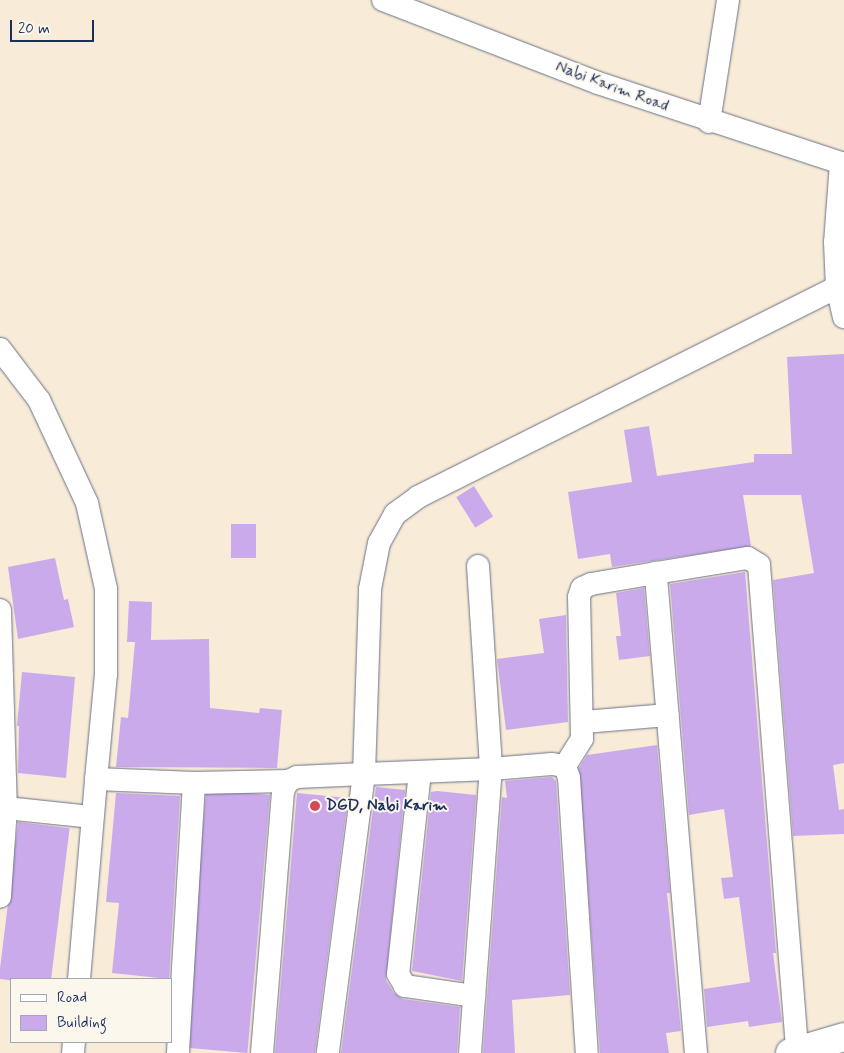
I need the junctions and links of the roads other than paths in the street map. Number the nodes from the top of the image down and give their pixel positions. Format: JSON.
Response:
{"nodes":[{"id":1,"x":383,"y":0,"type":"edge"},
{"id":2,"x":728,"y":0,"type":"edge"},
{"id":3,"x":709,"y":122,"type":"junction"},
{"id":4,"x":843,"y":164,"type":"edge"},
{"id":5,"x":837,"y":287,"type":"junction"},
{"id":6,"x":844,"y":317,"type":"edge"},
{"id":7,"x":0,"y":349,"type":"edge"},
{"id":8,"x":478,"y":566,"type":"dead end"},
{"id":9,"x":656,"y":573,"type":"junction"},
{"id":10,"x":0,"y":610,"type":"edge"},
{"id":11,"x":668,"y":715,"type":"junction"},
{"id":12,"x":584,"y":722,"type":"junction"},
{"id":13,"x":565,"y":766,"type":"junction"},
{"id":14,"x":491,"y":769,"type":"junction"},
{"id":15,"x":420,"y":772,"type":"junction"},
{"id":16,"x":364,"y":774,"type":"junction"},
{"id":17,"x":96,"y":779,"type":"junction"},
{"id":18,"x":288,"y":781,"type":"junction"},
{"id":19,"x":194,"y":783,"type":"junction"},
{"id":20,"x":6,"y":808,"type":"junction"},
{"id":21,"x":91,"y":817,"type":"junction"},
{"id":22,"x":0,"y":897,"type":"edge"},
{"id":23,"x":79,"y":978,"type":"edge"},
{"id":24,"x":474,"y":996,"type":"junction"},
{"id":25,"x":844,"y":1037,"type":"edge"},
{"id":26,"x":794,"y":1052,"type":"edge"},
{"id":27,"x":178,"y":1053,"type":"edge"},
{"id":28,"x":262,"y":1053,"type":"edge"},
{"id":29,"x":328,"y":1053,"type":"edge"},
{"id":30,"x":470,"y":1053,"type":"edge"},
{"id":31,"x":587,"y":1053,"type":"edge"},
{"id":32,"x":696,"y":1053,"type":"edge"}],
"edges":[{"from":1,"to":3,"type":"street","name":"Nabi Karim Road"},
{"from":2,"to":3,"type":"street"},
{"from":3,"to":4,"type":"street","name":"Nabi Karim Road"},
{"from":4,"to":5,"type":"street"},
{"from":5,"to":6,"type":"street"},
{"from":5,"to":16,"type":"street"},
{"from":7,"to":17,"type":"street"},
{"from":8,"to":14,"type":"street"},
{"from":9,"to":11,"type":"street"},
{"from":9,"to":12,"type":"street"},
{"from":9,"to":26,"type":"street"},
{"from":10,"to":20,"type":"street"},
{"from":11,"to":12,"type":"street"},
{"from":11,"to":32,"type":"street"},
{"from":12,"to":13,"type":"street"},
{"from":13,"to":14,"type":"street"},
{"from":13,"to":31,"type":"street"},
{"from":14,"to":15,"type":"street"},
{"from":14,"to":24,"type":"street"},
{"from":15,"to":16,"type":"street"},
{"from":15,"to":24,"type":"street"},
{"from":16,"to":18,"type":"street"},
{"from":16,"to":29,"type":"street"},
{"from":17,"to":19,"type":"street"},
{"from":17,"to":21,"type":"street"},
{"from":18,"to":19,"type":"street"},
{"from":18,"to":28,"type":"street"},
{"from":19,"to":27,"type":"street"},
{"from":20,"to":21,"type":"street"},
{"from":20,"to":22,"type":"street"},
{"from":21,"to":23,"type":"street"},
{"from":24,"to":30,"type":"street"},
{"from":25,"to":26,"type":"street"}]}
